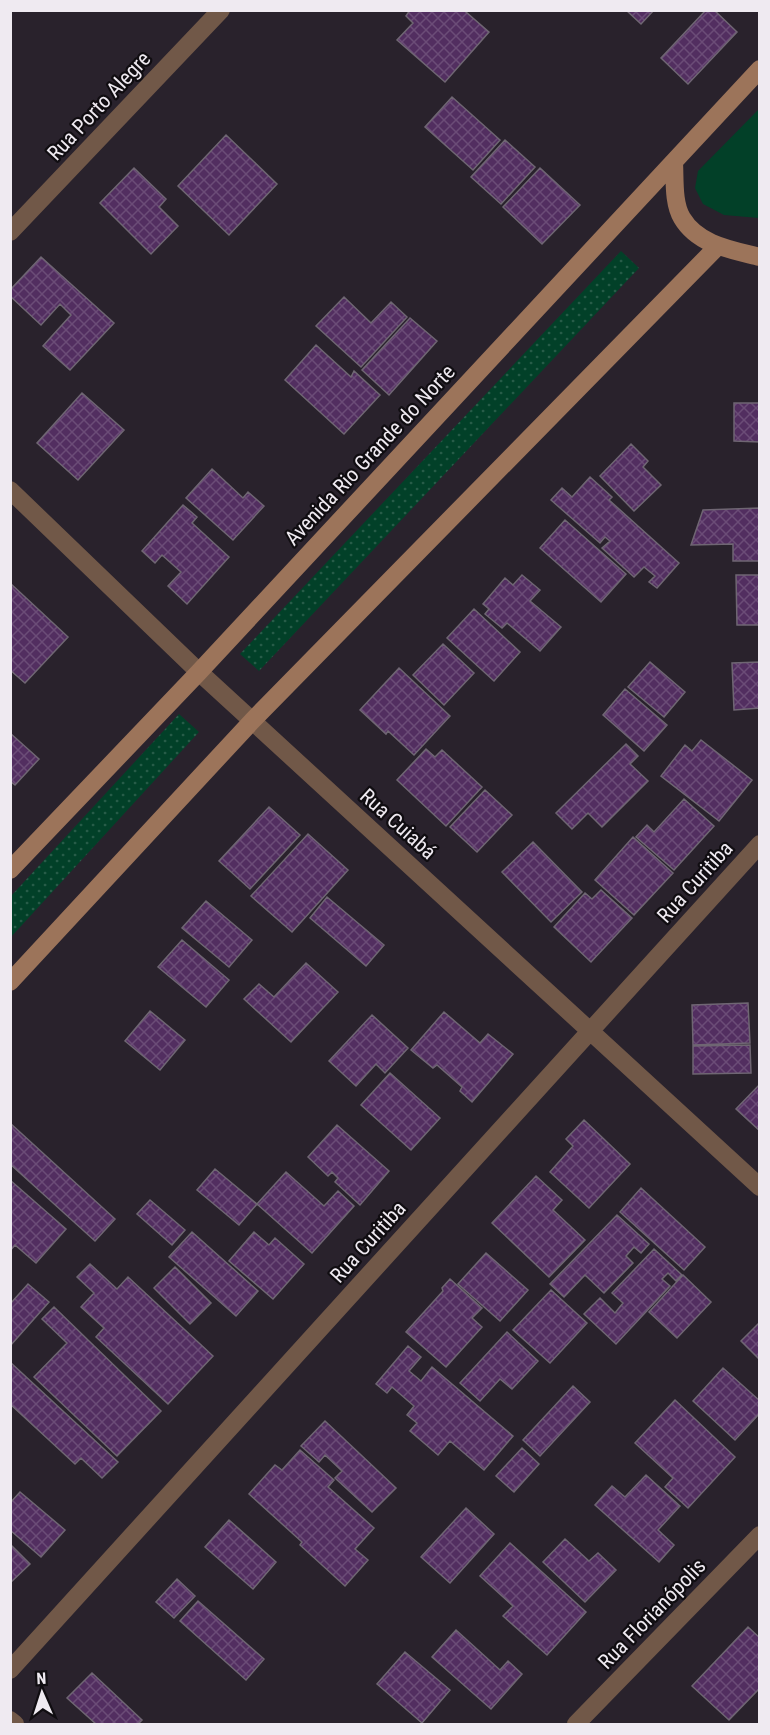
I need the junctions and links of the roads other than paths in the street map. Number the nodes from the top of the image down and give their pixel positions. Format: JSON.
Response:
{"nodes":[{"id":1,"x":221,"y":10,"type":"edge"},
{"id":2,"x":759,"y":69,"type":"edge"},
{"id":3,"x":674,"y":162,"type":"junction"},
{"id":4,"x":10,"y":232,"type":"edge"},
{"id":5,"x":717,"y":247,"type":"junction"},
{"id":6,"x":759,"y":257,"type":"edge"},
{"id":7,"x":10,"y":490,"type":"edge"},
{"id":8,"x":199,"y":672,"type":"junction"},
{"id":9,"x":252,"y":721,"type":"junction"},
{"id":10,"x":759,"y":844,"type":"edge"},
{"id":11,"x":10,"y":870,"type":"edge"},
{"id":12,"x":10,"y":982,"type":"edge"},
{"id":13,"x":590,"y":1031,"type":"junction"},
{"id":14,"x":759,"y":1187,"type":"edge"},
{"id":15,"x":759,"y":1535,"type":"edge"},
{"id":16,"x":10,"y":1670,"type":"edge"},
{"id":17,"x":10,"y":1720,"type":"edge"},
{"id":18,"x":15,"y":1725,"type":"edge"},
{"id":19,"x":576,"y":1725,"type":"edge"}],
"edges":[{"from":1,"to":4,"type":"street","name":"Rua Porto Alegre"},
{"from":2,"to":3,"type":"main road","name":"Avenida Rio Grande do Norte"},
{"from":3,"to":5,"type":"main road"},
{"from":3,"to":8,"type":"main road","name":"Avenida Rio Grande do Norte"},
{"from":5,"to":6,"type":"main road"},
{"from":5,"to":9,"type":"main road"},
{"from":7,"to":8,"type":"street","name":"Rua Cuiabá"},
{"from":8,"to":9,"type":"street","name":"Rua Cuiabá"},
{"from":8,"to":11,"type":"main road","name":"Avenida Rio Grande do Norte"},
{"from":9,"to":12,"type":"main road"},
{"from":9,"to":13,"type":"street","name":"Rua Cuiabá"},
{"from":10,"to":13,"type":"street","name":"Rua Curitiba"},
{"from":13,"to":14,"type":"street","name":"Rua Cuiabá"},
{"from":13,"to":16,"type":"street","name":"Rua Curitiba"},
{"from":15,"to":19,"type":"street","name":"Rua Florianópolis"},
{"from":17,"to":18,"type":"street"}]}
